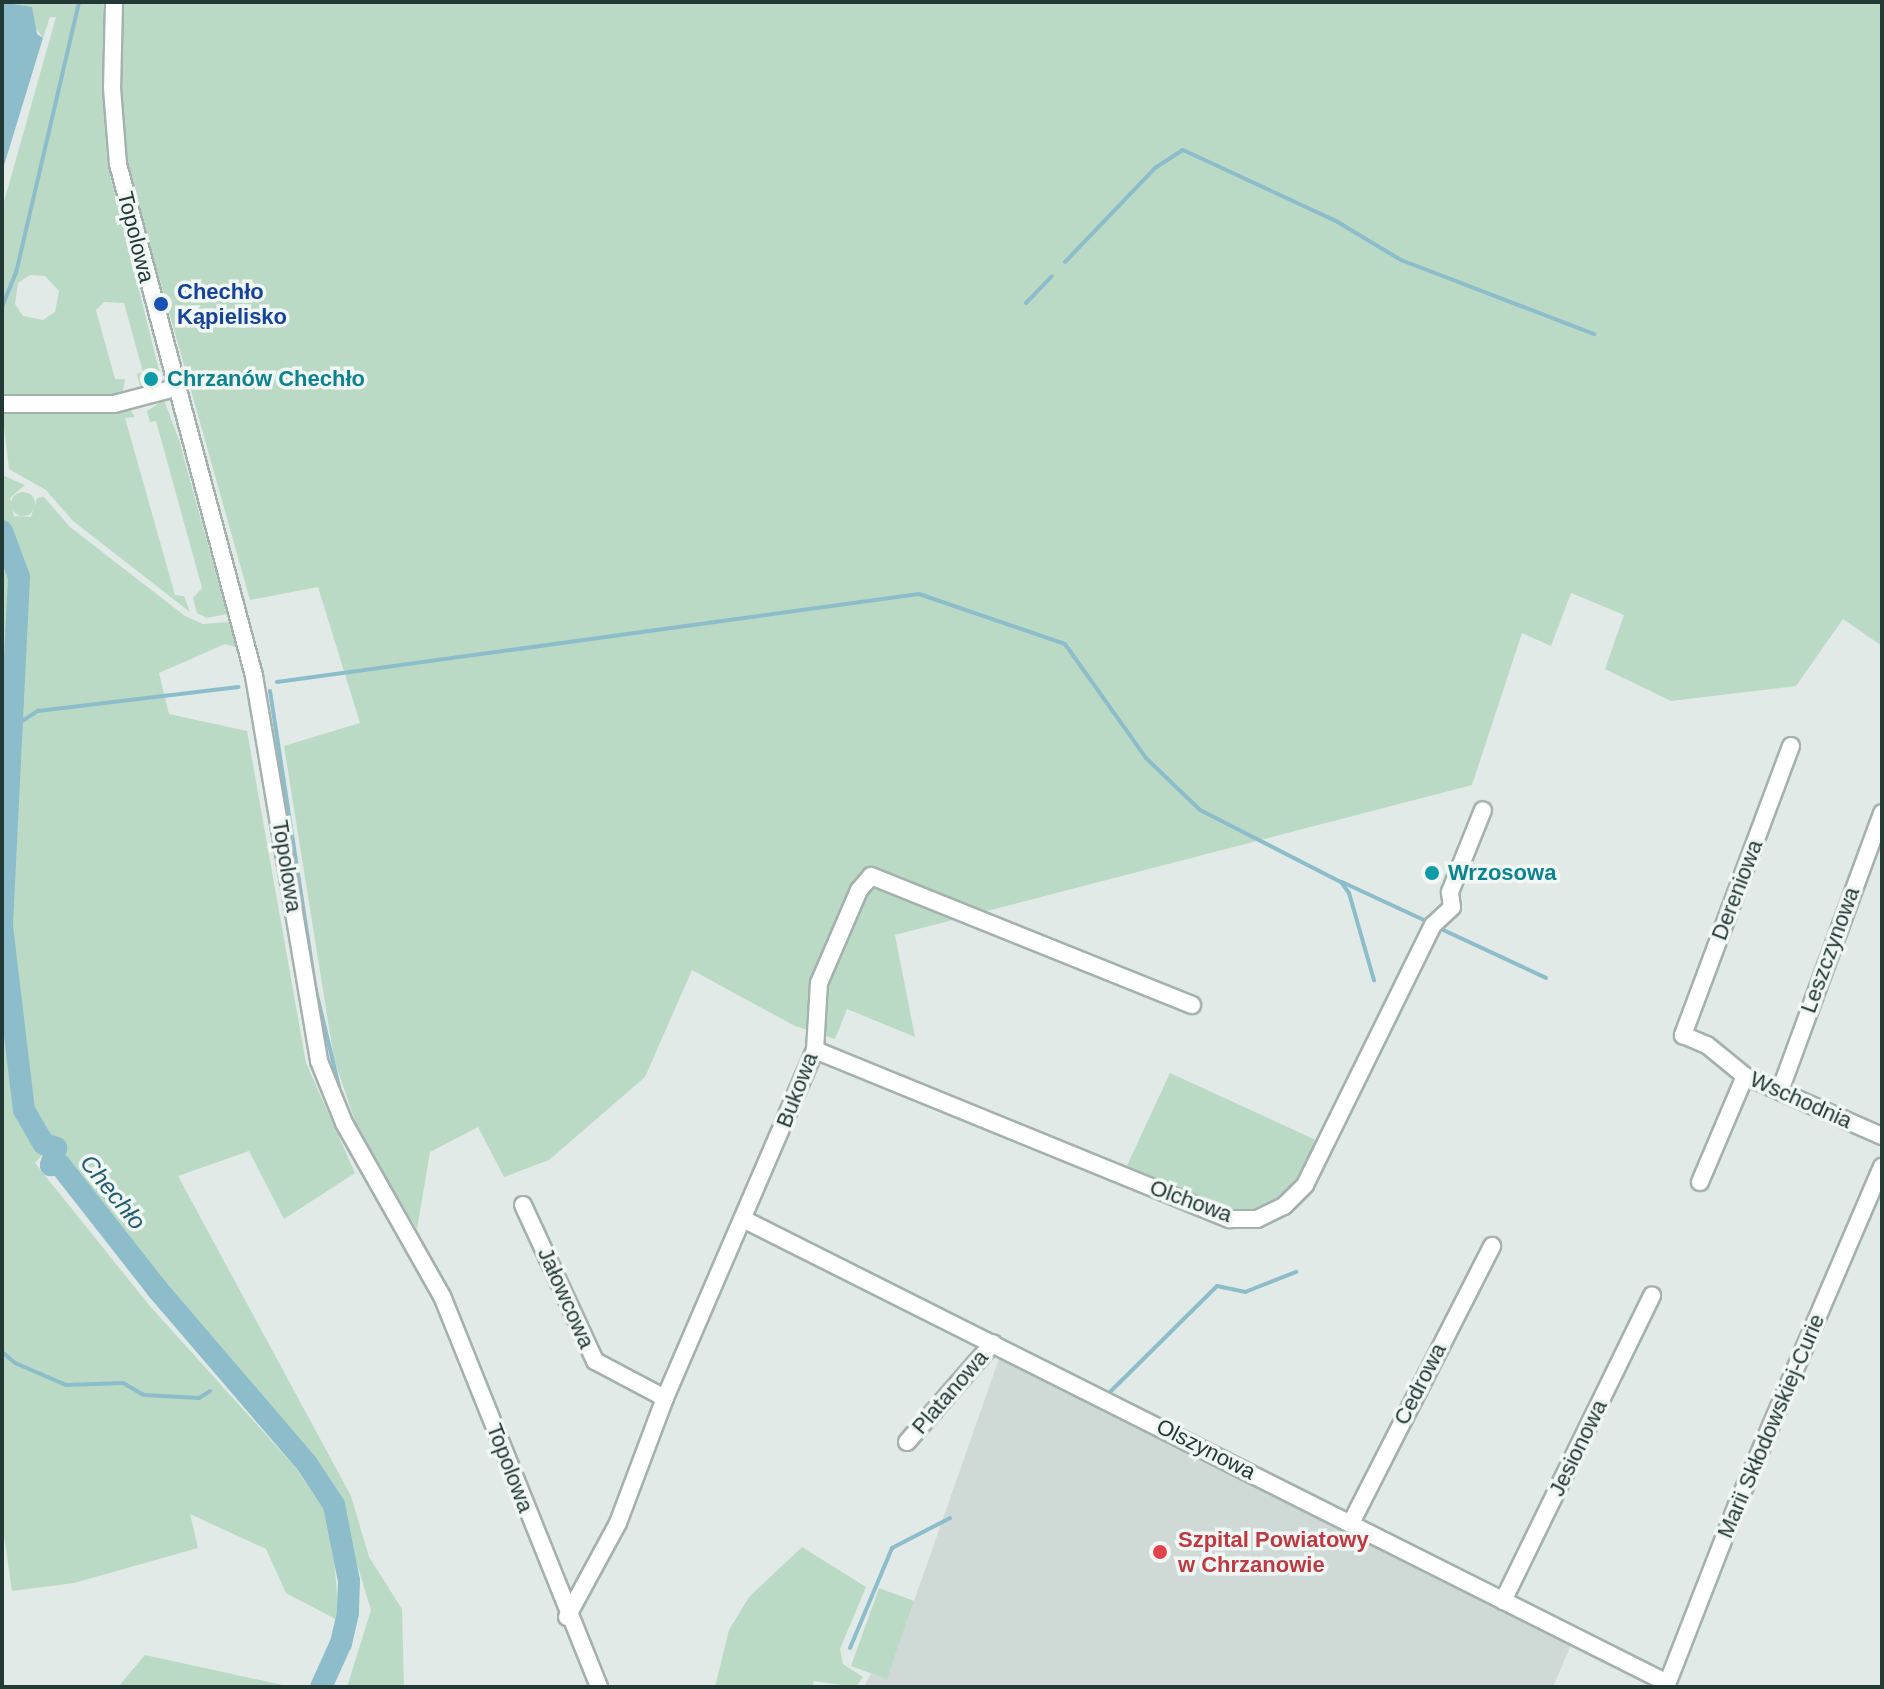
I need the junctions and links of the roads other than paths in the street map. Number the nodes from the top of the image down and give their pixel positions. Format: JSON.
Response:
{"nodes":[{"id":1,"x":114,"y":2,"type":"edge"},
{"id":2,"x":175,"y":388,"type":"junction"},
{"id":3,"x":2,"y":404,"type":"edge"},
{"id":4,"x":1791,"y":746,"type":"dead end"},
{"id":5,"x":1483,"y":810,"type":"dead end"},
{"id":6,"x":1882,"y":813,"type":"edge"},
{"id":7,"x":1192,"y":1005,"type":"dead end"},
{"id":8,"x":1683,"y":1035,"type":"joint"},
{"id":9,"x":815,"y":1050,"type":"junction"},
{"id":10,"x":1745,"y":1076,"type":"junction"},
{"id":11,"x":1781,"y":1088,"type":"junction"},
{"id":12,"x":1882,"y":1136,"type":"edge"},
{"id":13,"x":1882,"y":1167,"type":"edge"},
{"id":14,"x":1700,"y":1182,"type":"dead end"},
{"id":15,"x":523,"y":1205,"type":"dead end"},
{"id":16,"x":743,"y":1219,"type":"junction"},
{"id":17,"x":1492,"y":1246,"type":"dead end"},
{"id":18,"x":1652,"y":1295,"type":"dead end"},
{"id":19,"x":993,"y":1343,"type":"junction"},
{"id":20,"x":665,"y":1398,"type":"junction"},
{"id":21,"x":907,"y":1442,"type":"dead end"},
{"id":22,"x":1351,"y":1523,"type":"junction"},
{"id":23,"x":1503,"y":1601,"type":"junction"},
{"id":24,"x":567,"y":1617,"type":"junction"},
{"id":25,"x":1666,"y":1685,"type":"edge"},
{"id":26,"x":599,"y":1687,"type":"edge"}],
"edges":[{"from":1,"to":2,"type":"street","name":"Topolowa"},
{"from":2,"to":3,"type":"street"},
{"from":2,"to":24,"type":"street","name":"Topolowa"},
{"from":4,"to":8,"type":"street","name":"Dereniowa"},
{"from":5,"to":9,"type":"street","name":"Olchowa"},
{"from":6,"to":11,"type":"street","name":"Leszczynowa"},
{"from":7,"to":9,"type":"street","name":"Bukowa"},
{"from":8,"to":10,"type":"street","name":"Wschodnia"},
{"from":9,"to":16,"type":"street","name":"Bukowa"},
{"from":10,"to":11,"type":"street","name":"Wschodnia"},
{"from":10,"to":14,"type":"street"},
{"from":11,"to":12,"type":"street","name":"Wschodnia"},
{"from":13,"to":25,"type":"street","name":"Marii Skłodowskiej-Curie"},
{"from":15,"to":20,"type":"street","name":"Jałowcowa"},
{"from":16,"to":19,"type":"street","name":"Olszynowa"},
{"from":16,"to":20,"type":"street","name":"Bukowa"},
{"from":17,"to":22,"type":"street","name":"Cedrowa"},
{"from":18,"to":23,"type":"street","name":"Jesionowa"},
{"from":19,"to":21,"type":"street","name":"Platanowa"},
{"from":19,"to":22,"type":"street","name":"Olszynowa"},
{"from":20,"to":24,"type":"street","name":"Bukowa"},
{"from":22,"to":23,"type":"street","name":"Olszynowa"},
{"from":23,"to":25,"type":"street","name":"Olszynowa"},
{"from":24,"to":26,"type":"street","name":"Topolowa"}]}
